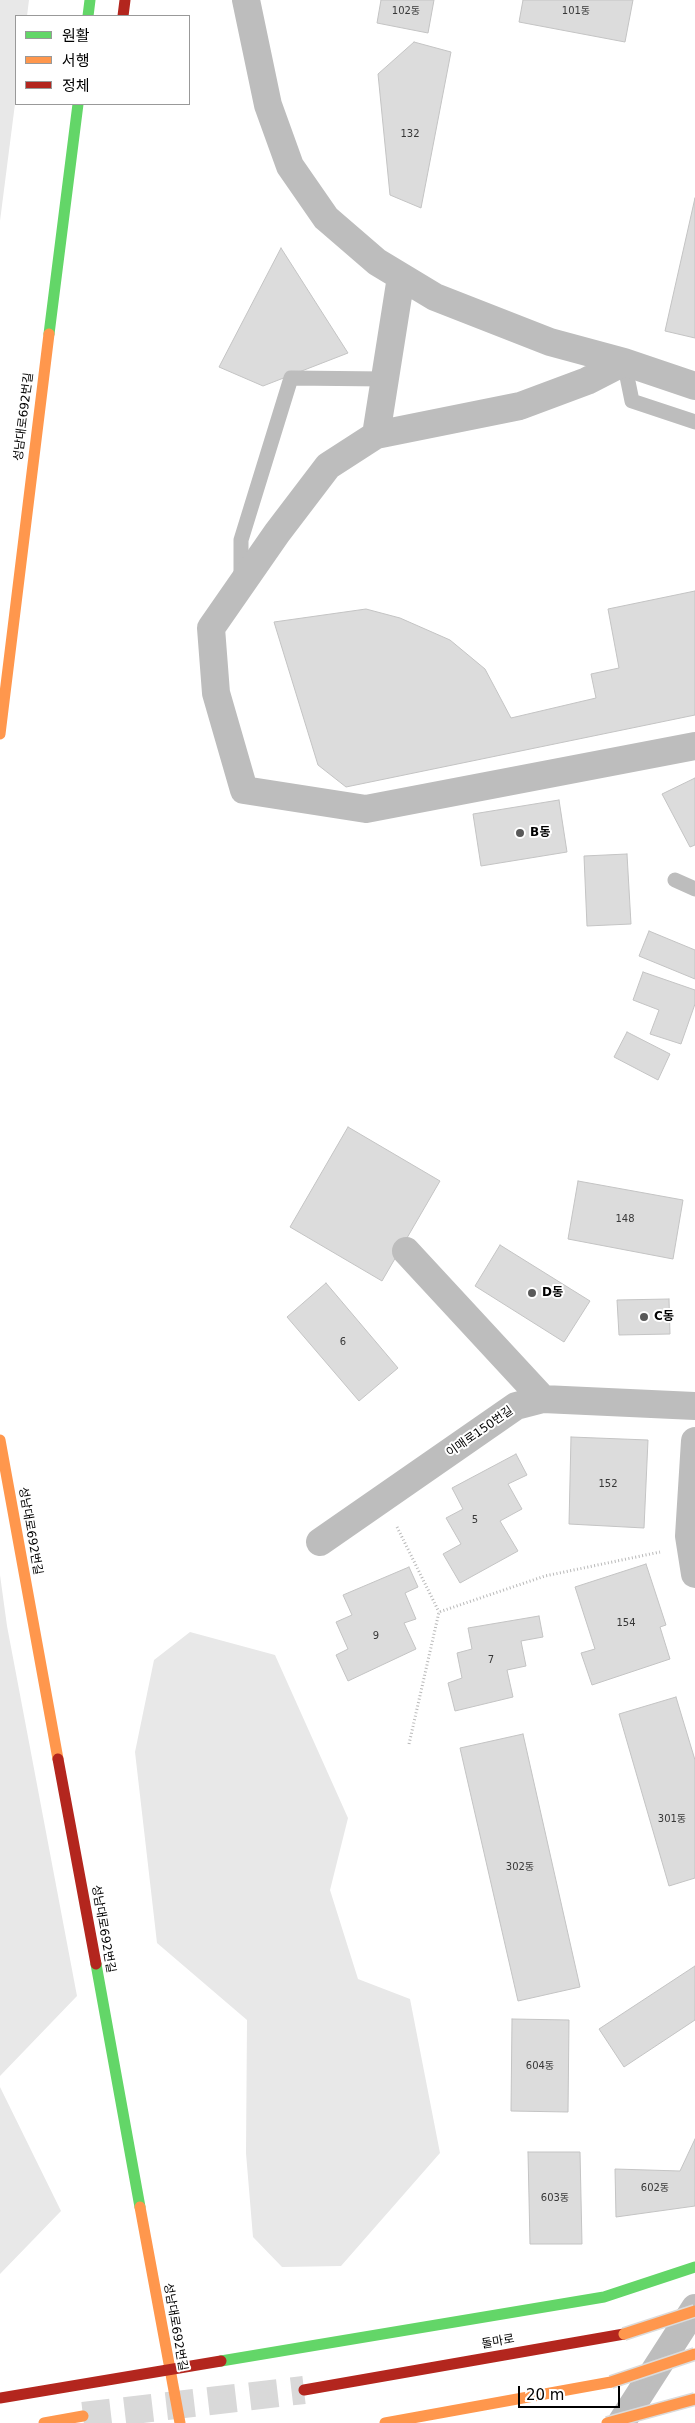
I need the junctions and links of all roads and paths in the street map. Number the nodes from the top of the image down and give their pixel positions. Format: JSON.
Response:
{"nodes":[{"id":1,"x":90,"y":0,"type":"edge"},
{"id":2,"x":126,"y":0,"type":"edge"},
{"id":3,"x":246,"y":0,"type":"edge"},
{"id":4,"x":88,"y":15,"type":"edge"},
{"id":5,"x":123,"y":15,"type":"edge"},
{"id":6,"x":80,"y":107,"type":"edge"},
{"id":7,"x":401,"y":277,"type":"junction"},
{"id":8,"x":624,"y":362,"type":"junction"},
{"id":9,"x":385,"y":379,"type":"junction"},
{"id":10,"x":695,"y":386,"type":"edge"},
{"id":11,"x":695,"y":422,"type":"edge"},
{"id":12,"x":376,"y":435,"type":"junction"},
{"id":13,"x":241,"y":584,"type":"junction"},
{"id":14,"x":0,"y":734,"type":"edge"},
{"id":15,"x":695,"y":746,"type":"edge"},
{"id":16,"x":675,"y":880,"type":"dead end"},
{"id":17,"x":695,"y":889,"type":"edge"},
{"id":18,"x":406,"y":1251,"type":"dead end"},
{"id":19,"x":543,"y":1399,"type":"junction"},
{"id":20,"x":695,"y":1406,"type":"edge"},
{"id":21,"x":0,"y":1440,"type":"edge"},
{"id":22,"x":695,"y":1443,"type":"edge"},
{"id":23,"x":383,"y":1499,"type":"junction"},
{"id":24,"x":320,"y":1542,"type":"dead end"},
{"id":25,"x":690,"y":1546,"type":"junction"},
{"id":26,"x":695,"y":1574,"type":"edge"},
{"id":27,"x":439,"y":1612,"type":"junction"},
{"id":28,"x":409,"y":1744,"type":"dead end"},
{"id":29,"x":695,"y":2267,"type":"edge"},
{"id":30,"x":695,"y":2310,"type":"edge"},
{"id":31,"x":695,"y":2354,"type":"edge"},
{"id":32,"x":169,"y":2371,"type":"junction"},
{"id":33,"x":304,"y":2390,"type":"tunnel mouth"},
{"id":34,"x":0,"y":2398,"type":"edge"},
{"id":35,"x":695,"y":2399,"type":"edge"},
{"id":36,"x":82,"y":2416,"type":"tunnel mouth"},
{"id":37,"x":44,"y":2423,"type":"edge"},
{"id":38,"x":180,"y":2423,"type":"edge"},
{"id":39,"x":386,"y":2423,"type":"edge"},
{"id":40,"x":607,"y":2423,"type":"edge"},
{"id":41,"x":620,"y":2423,"type":"edge"}],
"edges":[{"from":1,"to":4,"type":"street"},
{"from":2,"to":5,"type":"street"},
{"from":3,"to":7,"type":"street"},
{"from":6,"to":14,"type":"street","name":"성남대로692번길"},
{"from":7,"to":8,"type":"street"},
{"from":7,"to":9,"type":"street"},
{"from":8,"to":10,"type":"street"},
{"from":8,"to":11,"type":"lane"},
{"from":8,"to":12,"type":"street"},
{"from":9,"to":12,"type":"street"},
{"from":9,"to":13,"type":"lane"},
{"from":12,"to":13,"type":"street"},
{"from":13,"to":15,"type":"street"},
{"from":16,"to":17,"type":"lane"},
{"from":18,"to":19,"type":"street"},
{"from":19,"to":20,"type":"street","name":"이매로150번길"},
{"from":19,"to":23,"type":"street","name":"이매로150번길"},
{"from":21,"to":32,"type":"street","name":"성남대로692번길"},
{"from":22,"to":25,"type":"street"},
{"from":23,"to":24,"type":"street","name":"이매로150번길"},
{"from":23,"to":27,"type":"path"},
{"from":25,"to":26,"type":"street"},
{"from":25,"to":27,"type":"path"},
{"from":27,"to":28,"type":"path"},
{"from":29,"to":32,"type":"street"},
{"from":30,"to":33,"type":"street","name":"돌마로","bridge":true},
{"from":30,"to":41,"type":"street"},
{"from":31,"to":39,"type":"street","bridge":true},
{"from":32,"to":34,"type":"street"},
{"from":32,"to":38,"type":"street","name":"성남대로692번길"},
{"from":35,"to":40,"type":"street","bridge":true},
{"from":36,"to":37,"type":"street"}]}
